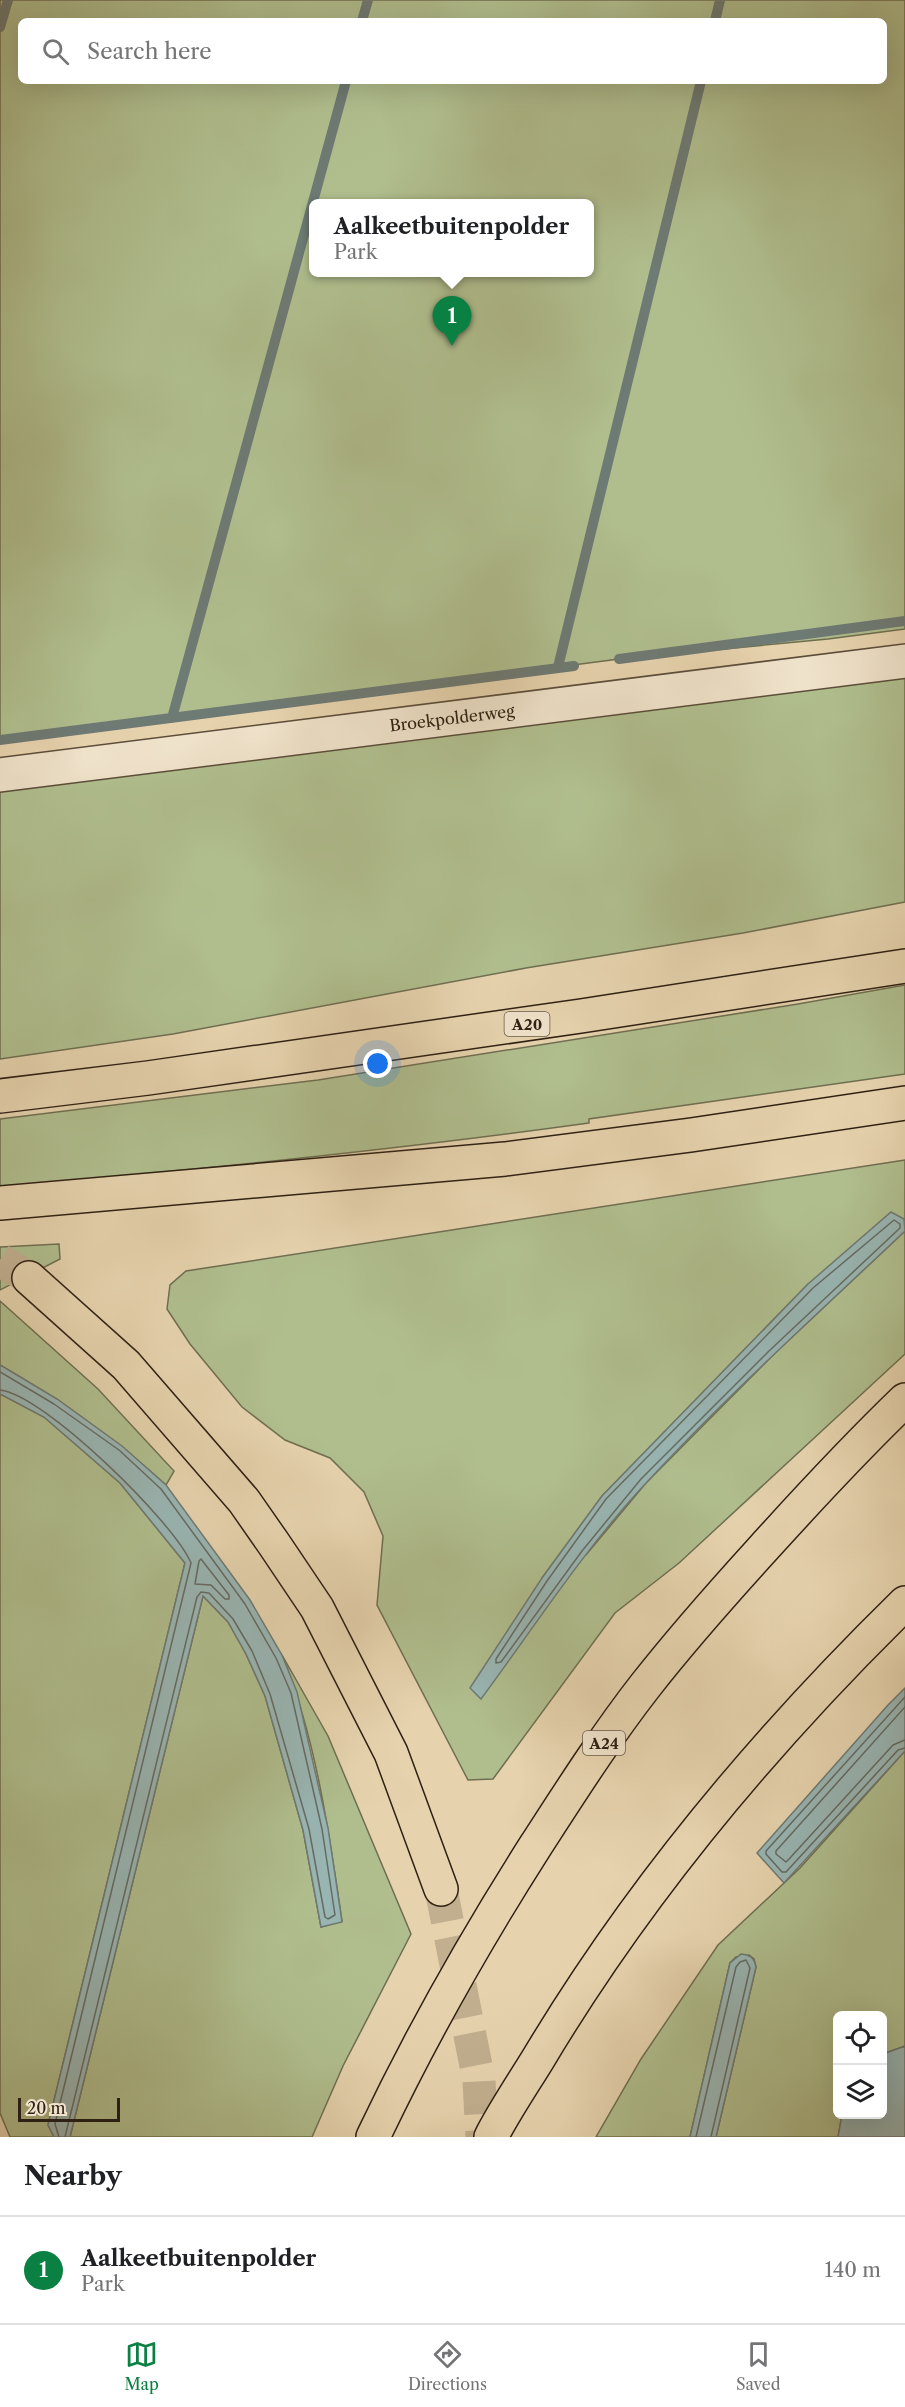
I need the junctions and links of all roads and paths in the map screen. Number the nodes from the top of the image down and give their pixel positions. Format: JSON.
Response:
{"nodes":[{"id":1,"x":905,"y":661,"type":"edge"},
{"id":2,"x":0,"y":775,"type":"edge"},
{"id":3,"x":905,"y":966,"type":"edge"},
{"id":4,"x":0,"y":1096,"type":"edge"},
{"id":5,"x":905,"y":1103,"type":"edge"},
{"id":6,"x":0,"y":1203,"type":"edge"},
{"id":7,"x":29,"y":1278,"type":"tunnel mouth"},
{"id":8,"x":905,"y":1401,"type":"edge"},
{"id":9,"x":905,"y":1603,"type":"edge"},
{"id":10,"x":441,"y":1889,"type":"tunnel mouth"},
{"id":11,"x":373,"y":2137,"type":"edge"},
{"id":12,"x":491,"y":2137,"type":"edge"}],
"edges":[{"from":1,"to":2,"type":"street","name":"Broekpolderweg"},
{"from":3,"to":4,"type":"highway","number":"A20"},
{"from":5,"to":6,"type":"highway"},
{"from":7,"to":10,"type":"highway"},
{"from":8,"to":11,"type":"highway","number":"A24"},
{"from":9,"to":12,"type":"highway"}]}
